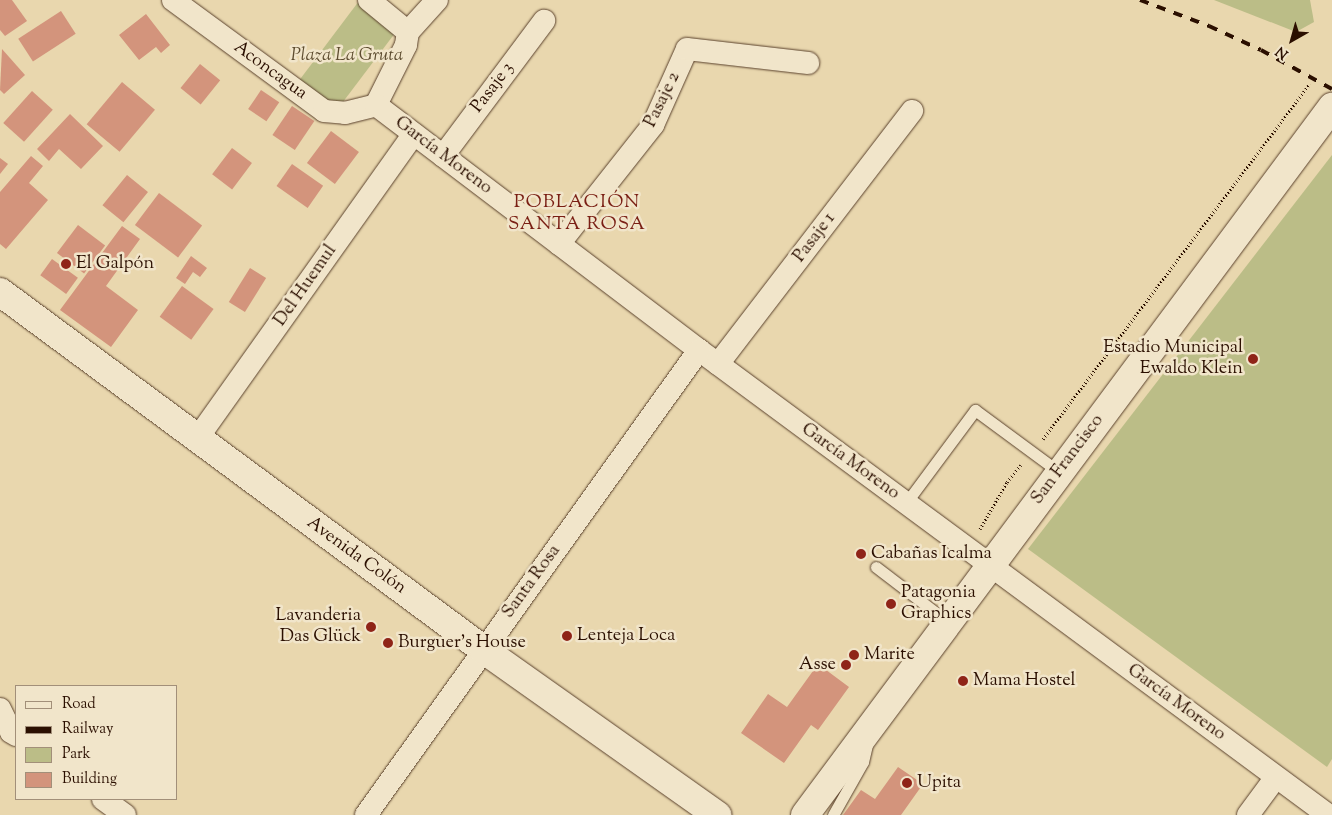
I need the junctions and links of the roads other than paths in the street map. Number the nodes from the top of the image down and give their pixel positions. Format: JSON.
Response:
{"nodes":[{"id":1,"x":174,"y":0,"type":"edge"},
{"id":2,"x":369,"y":0,"type":"edge"},
{"id":3,"x":437,"y":0,"type":"edge"},
{"id":4,"x":544,"y":21,"type":"dead end"},
{"id":5,"x":408,"y":32,"type":"junction"},
{"id":6,"x":808,"y":63,"type":"dead end"},
{"id":7,"x":376,"y":105,"type":"junction"},
{"id":8,"x":1332,"y":107,"type":"edge"},
{"id":9,"x":912,"y":111,"type":"dead end"},
{"id":10,"x":414,"y":134,"type":"junction"},
{"id":11,"x":442,"y":156,"type":"junction"},
{"id":12,"x":559,"y":244,"type":"junction"},
{"id":13,"x":2,"y":297,"type":"edge"},
{"id":14,"x":699,"y":350,"type":"junction"},
{"id":15,"x":718,"y":364,"type":"junction"},
{"id":16,"x":197,"y":439,"type":"junction"},
{"id":17,"x":1059,"y":472,"type":"junction"},
{"id":18,"x":906,"y":503,"type":"junction"},
{"id":19,"x":989,"y":565,"type":"junction"},
{"id":20,"x":876,"y":567,"type":"dead end"},
{"id":21,"x":948,"y":622,"type":"junction"},
{"id":22,"x":484,"y":650,"type":"junction"},
{"id":23,"x":0,"y":709,"type":"edge"},
{"id":24,"x":868,"y":729,"type":"junction"},
{"id":25,"x":15,"y":734,"type":"edge"},
{"id":26,"x":1276,"y":777,"type":"junction"},
{"id":27,"x":103,"y":800,"type":"edge"},
{"id":28,"x":124,"y":815,"type":"edge"},
{"id":29,"x":366,"y":815,"type":"edge"},
{"id":30,"x":717,"y":815,"type":"edge"},
{"id":31,"x":806,"y":815,"type":"edge"},
{"id":32,"x":833,"y":815,"type":"edge"},
{"id":33,"x":1248,"y":815,"type":"edge"},
{"id":34,"x":1328,"y":815,"type":"edge"}],
"edges":[{"from":1,"to":7,"type":"street","name":"Aconcagua"},
{"from":2,"to":5,"type":"street"},
{"from":3,"to":5,"type":"street"},
{"from":4,"to":11,"type":"street","name":"Pasaje 3"},
{"from":5,"to":7,"type":"street"},
{"from":6,"to":12,"type":"street","name":"Pasaje 2"},
{"from":7,"to":10,"type":"street","name":"García Moreno"},
{"from":8,"to":17,"type":"main road","name":"San Francisco"},
{"from":9,"to":15,"type":"street","name":"Pasaje 1"},
{"from":10,"to":11,"type":"street","name":"García Moreno"},
{"from":10,"to":16,"type":"street","name":"Del Huemul"},
{"from":11,"to":12,"type":"street","name":"García Moreno"},
{"from":12,"to":14,"type":"street","name":"García Moreno"},
{"from":13,"to":16,"type":"main road","name":"Avenida Colón"},
{"from":14,"to":15,"type":"street","name":"García Moreno"},
{"from":14,"to":22,"type":"street","name":"Santa Rosa"},
{"from":15,"to":18,"type":"street","name":"García Moreno"},
{"from":16,"to":22,"type":"main road","name":"Avenida Colón"},
{"from":17,"to":18,"type":"lane"},
{"from":17,"to":19,"type":"main road","name":"San Francisco"},
{"from":18,"to":19,"type":"street","name":"García Moreno"},
{"from":19,"to":21,"type":"main road","name":"San Francisco"},
{"from":19,"to":26,"type":"street","name":"García Moreno"},
{"from":20,"to":21,"type":"lane"},
{"from":21,"to":24,"type":"main road","name":"San Francisco"},
{"from":22,"to":29,"type":"street","name":"Santa Rosa"},
{"from":22,"to":30,"type":"main road","name":"Avenida Colón"},
{"from":23,"to":25,"type":"street"},
{"from":24,"to":31,"type":"main road","name":"San Francisco"},
{"from":24,"to":32,"type":"lane"},
{"from":26,"to":33,"type":"street"},
{"from":26,"to":34,"type":"street","name":"García Moreno"},
{"from":27,"to":28,"type":"street"}]}
